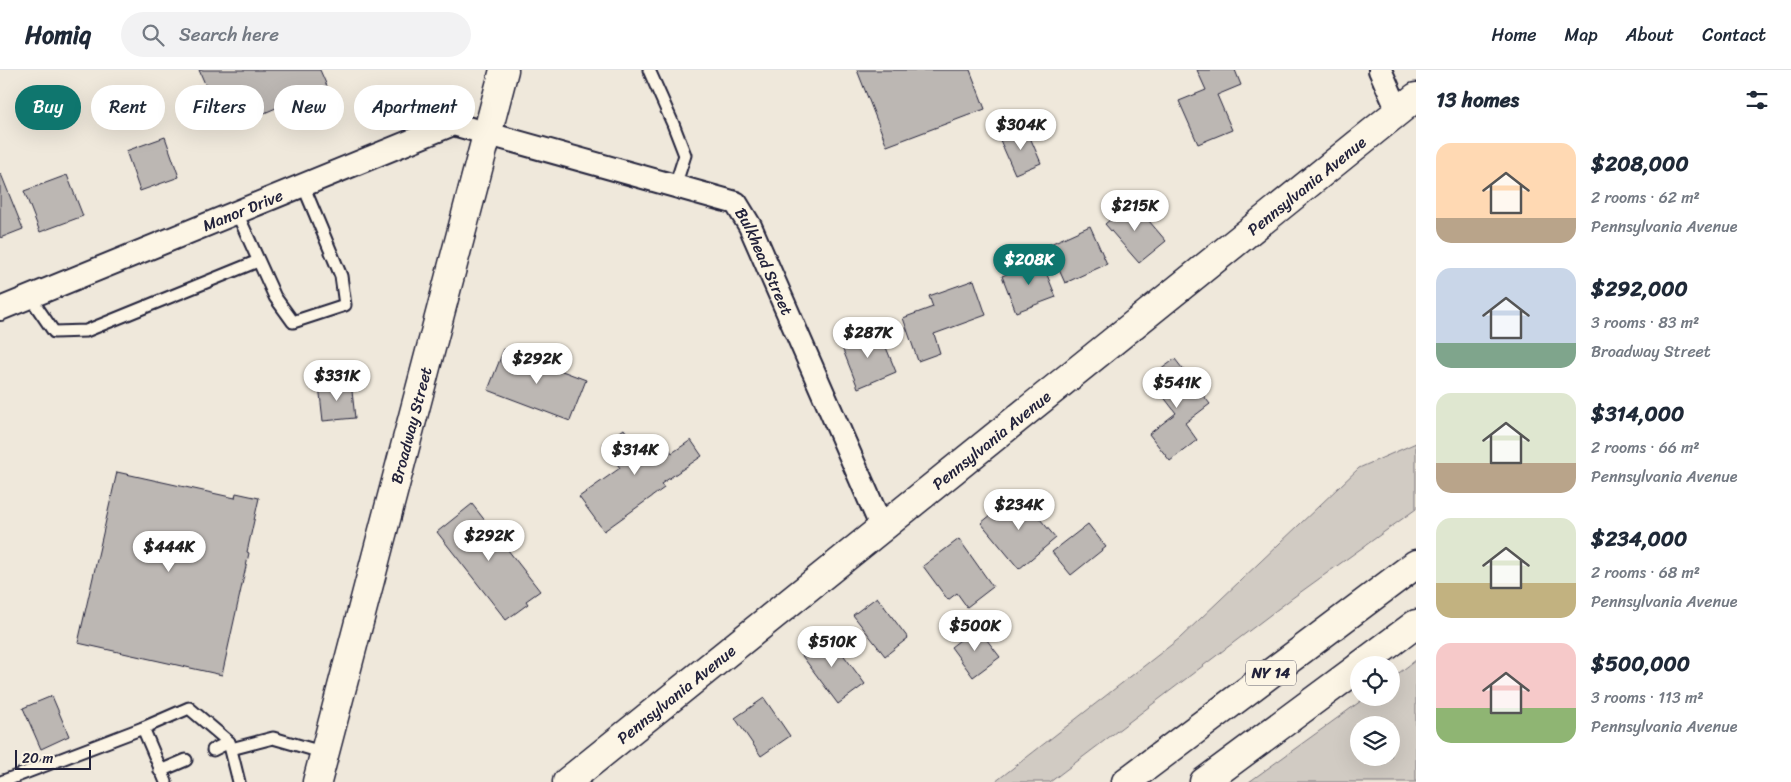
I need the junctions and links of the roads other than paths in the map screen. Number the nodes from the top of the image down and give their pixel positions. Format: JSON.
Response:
{"nodes":[{"id":1,"x":504,"y":70,"type":"edge"},
{"id":2,"x":649,"y":70,"type":"edge"},
{"id":3,"x":1380,"y":70,"type":"edge"},
{"id":4,"x":1407,"y":104,"type":"edge"},
{"id":5,"x":486,"y":134,"type":"junction"},
{"id":6,"x":303,"y":185,"type":"junction"},
{"id":7,"x":675,"y":186,"type":"junction"},
{"id":8,"x":237,"y":213,"type":"junction"},
{"id":9,"x":258,"y":261,"type":"junction"},
{"id":10,"x":30,"y":297,"type":"junction"},
{"id":11,"x":0,"y":309,"type":"edge"},
{"id":12,"x":882,"y":528,"type":"junction"},
{"id":13,"x":1416,"y":564,"type":"edge"},
{"id":14,"x":1416,"y":624,"type":"edge"},
{"id":15,"x":1373,"y":656,"type":"edge"},
{"id":16,"x":1350,"y":673,"type":"edge"},
{"id":17,"x":143,"y":728,"type":"junction"},
{"id":18,"x":230,"y":745,"type":"junction"},
{"id":19,"x":213,"y":750,"type":"dead end"},
{"id":20,"x":325,"y":753,"type":"junction"},
{"id":21,"x":186,"y":760,"type":"dead end"},
{"id":22,"x":160,"y":771,"type":"junction"},
{"id":23,"x":225,"y":778,"type":"dead end"},
{"id":24,"x":238,"y":778,"type":"edge"},
{"id":25,"x":1,"y":782,"type":"edge"},
{"id":26,"x":166,"y":782,"type":"edge"},
{"id":27,"x":317,"y":782,"type":"edge"},
{"id":28,"x":566,"y":782,"type":"edge"},
{"id":29,"x":1126,"y":782,"type":"edge"},
{"id":30,"x":1204,"y":782,"type":"edge"}],
"edges":[{"from":1,"to":5,"type":"main road","name":"Broadway Street"},
{"from":2,"to":7,"type":"lane"},
{"from":3,"to":4,"type":"street"},
{"from":4,"to":12,"type":"main road","name":"Pennsylvania Avenue"},
{"from":5,"to":6,"type":"street","name":"Manor Drive"},
{"from":5,"to":7,"type":"street","name":"Bulkhead Street"},
{"from":5,"to":20,"type":"main road","name":"Broadway Street"},
{"from":6,"to":8,"type":"street","name":"Manor Drive"},
{"from":6,"to":9,"type":"lane"},
{"from":7,"to":12,"type":"street","name":"Bulkhead Street"},
{"from":8,"to":9,"type":"lane"},
{"from":8,"to":10,"type":"street","name":"Manor Drive"},
{"from":9,"to":10,"type":"lane"},
{"from":10,"to":11,"type":"street","name":"Manor Drive"},
{"from":12,"to":28,"type":"main road","name":"Pennsylvania Avenue"},
{"from":13,"to":29,"type":"main road","number":"NY 14"},
{"from":14,"to":15,"type":"main road","number":"NY 14"},
{"from":16,"to":30,"type":"main road","number":"NY 14"},
{"from":17,"to":18,"type":"lane"},
{"from":17,"to":22,"type":"lane"},
{"from":17,"to":25,"type":"lane"},
{"from":18,"to":19,"type":"lane"},
{"from":18,"to":20,"type":"lane"},
{"from":18,"to":24,"type":"lane"},
{"from":20,"to":27,"type":"main road","name":"Broadway Street"},
{"from":21,"to":22,"type":"lane"},
{"from":22,"to":26,"type":"lane"},
{"from":23,"to":24,"type":"lane"}]}
